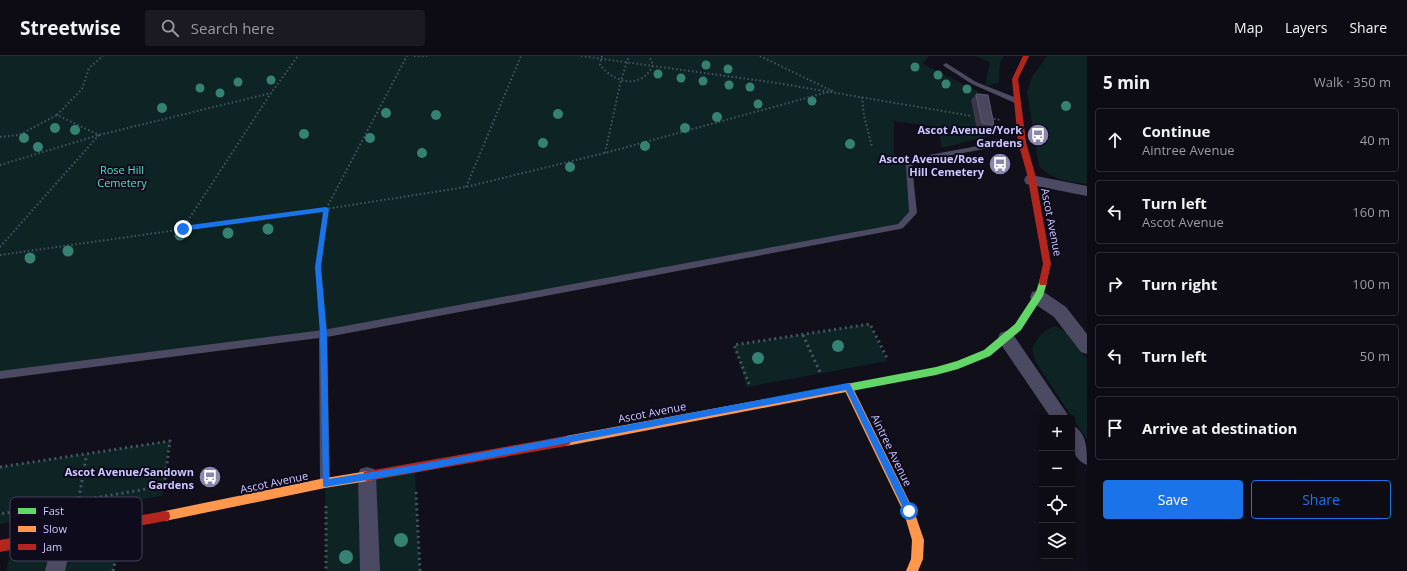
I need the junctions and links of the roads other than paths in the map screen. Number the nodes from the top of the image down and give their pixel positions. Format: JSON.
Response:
{"nodes":[{"id":1,"x":1026,"y":56,"type":"edge"},
{"id":2,"x":946,"y":65,"type":"dead end"},
{"id":3,"x":1017,"y":101,"type":"junction"},
{"id":4,"x":1023,"y":146,"type":"junction"},
{"id":5,"x":1031,"y":180,"type":"junction"},
{"id":6,"x":1087,"y":191,"type":"edge"},
{"id":7,"x":1038,"y":297,"type":"junction"},
{"id":8,"x":323,"y":334,"type":"junction"},
{"id":9,"x":1006,"y":338,"type":"junction"},
{"id":10,"x":1087,"y":347,"type":"edge"},
{"id":11,"x":0,"y":375,"type":"edge"},
{"id":12,"x":848,"y":387,"type":"junction"},
{"id":13,"x":1059,"y":415,"type":"edge"},
{"id":14,"x":1075,"y":438,"type":"edge"},
{"id":15,"x":1087,"y":456,"type":"edge"},
{"id":16,"x":367,"y":476,"type":"junction"},
{"id":17,"x":325,"y":483,"type":"junction"},
{"id":18,"x":142,"y":519,"type":"edge"},
{"id":19,"x":10,"y":544,"type":"edge"},
{"id":20,"x":0,"y":546,"type":"edge"},
{"id":21,"x":59,"y":561,"type":"edge"},
{"id":22,"x":55,"y":571,"type":"edge"},
{"id":23,"x":370,"y":571,"type":"edge"},
{"id":24,"x":912,"y":571,"type":"edge"}],
"edges":[{"from":1,"to":3,"type":"street","name":"Ascot Avenue"},
{"from":2,"to":3,"type":"lane"},
{"from":3,"to":4,"type":"street","name":"Ascot Avenue"},
{"from":4,"to":5,"type":"street","name":"Ascot Avenue"},
{"from":4,"to":8,"type":"lane"},
{"from":5,"to":6,"type":"street"},
{"from":5,"to":7,"type":"street","name":"Ascot Avenue"},
{"from":7,"to":9,"type":"street","name":"Ascot Avenue"},
{"from":7,"to":10,"type":"street"},
{"from":8,"to":11,"type":"lane"},
{"from":8,"to":17,"type":"lane"},
{"from":9,"to":12,"type":"street","name":"Ascot Avenue"},
{"from":9,"to":13,"type":"street"},
{"from":12,"to":16,"type":"street","name":"Ascot Avenue"},
{"from":12,"to":24,"type":"street","name":"Aintree Avenue"},
{"from":14,"to":15,"type":"street"},
{"from":16,"to":17,"type":"street","name":"Ascot Avenue"},
{"from":16,"to":23,"type":"street"},
{"from":17,"to":18,"type":"street","name":"Ascot Avenue"},
{"from":19,"to":20,"type":"street","name":"Ascot Avenue"},
{"from":21,"to":22,"type":"street"}]}
